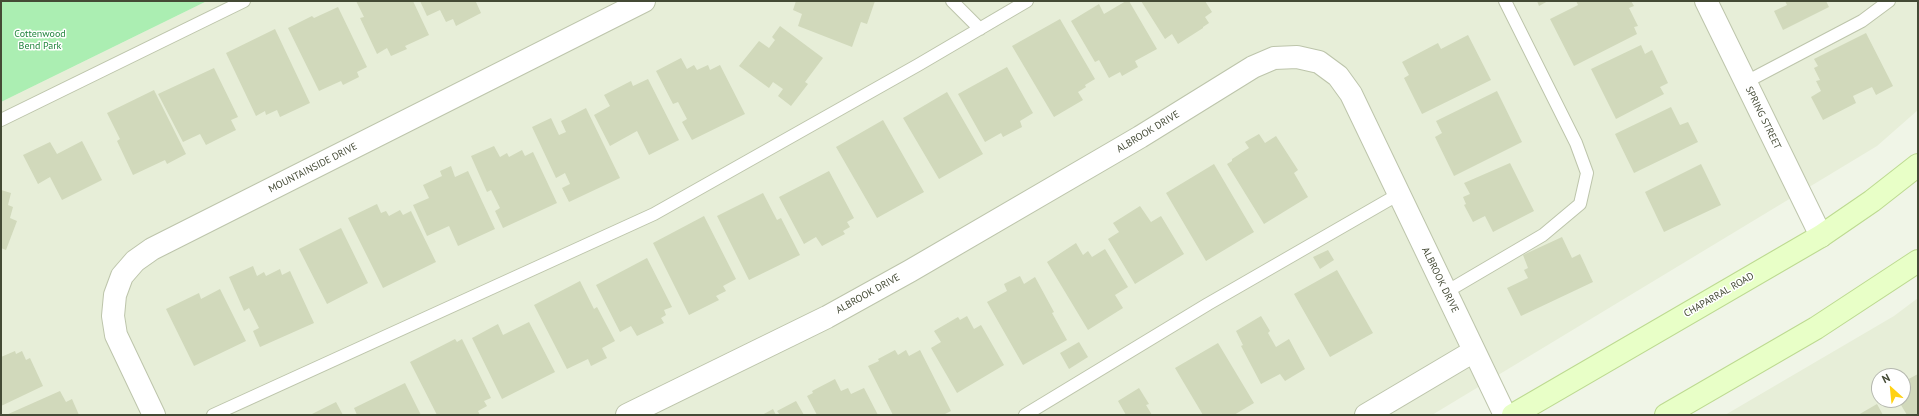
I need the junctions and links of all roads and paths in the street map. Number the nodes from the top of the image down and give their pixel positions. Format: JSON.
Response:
{"nodes":[{"id":1,"x":244,"y":1,"type":"edge"},
{"id":2,"x":644,"y":1,"type":"edge"},
{"id":3,"x":952,"y":1,"type":"edge"},
{"id":4,"x":1028,"y":1,"type":"edge"},
{"id":5,"x":1505,"y":1,"type":"edge"},
{"id":6,"x":1706,"y":1,"type":"edge"},
{"id":7,"x":1889,"y":1,"type":"edge"},
{"id":8,"x":980,"y":29,"type":"junction"},
{"id":9,"x":1746,"y":82,"type":"junction"},
{"id":10,"x":1,"y":120,"type":"edge"},
{"id":11,"x":1918,"y":166,"type":"edge"},
{"id":12,"x":1399,"y":194,"type":"junction"},
{"id":13,"x":1821,"y":236,"type":"junction"},
{"id":14,"x":1918,"y":261,"type":"edge"},
{"id":15,"x":1446,"y":292,"type":"junction"},
{"id":16,"x":1474,"y":351,"type":"junction"},
{"id":17,"x":154,"y":415,"type":"edge"},
{"id":18,"x":213,"y":415,"type":"edge"},
{"id":19,"x":627,"y":415,"type":"edge"},
{"id":20,"x":1025,"y":415,"type":"edge"},
{"id":21,"x":1366,"y":415,"type":"edge"},
{"id":22,"x":1505,"y":415,"type":"edge"},
{"id":23,"x":1513,"y":415,"type":"edge"},
{"id":24,"x":1666,"y":415,"type":"edge"}],
"edges":[{"from":1,"to":10,"type":"lane"},
{"from":2,"to":17,"type":"street","name":"MOUNTAINSIDE DRIVE"},
{"from":3,"to":8,"type":"lane"},
{"from":4,"to":8,"type":"lane"},
{"from":5,"to":15,"type":"lane"},
{"from":6,"to":9,"type":"street","name":"SPRING STREET"},
{"from":7,"to":9,"type":"lane"},
{"from":8,"to":18,"type":"lane"},
{"from":9,"to":13,"type":"street","name":"SPRING STREET"},
{"from":11,"to":13,"type":"main road","name":"CHAPARRAL ROAD"},
{"from":12,"to":15,"type":"street","name":"ALBROOK DRIVE"},
{"from":12,"to":19,"type":"street","name":"ALBROOK DRIVE"},
{"from":12,"to":20,"type":"lane"},
{"from":13,"to":23,"type":"main road","name":"CHAPARRAL ROAD"},
{"from":14,"to":24,"type":"main road"},
{"from":15,"to":16,"type":"street","name":"ALBROOK DRIVE"},
{"from":16,"to":21,"type":"street"},
{"from":16,"to":22,"type":"street","name":"ALBROOK DRIVE"}]}
